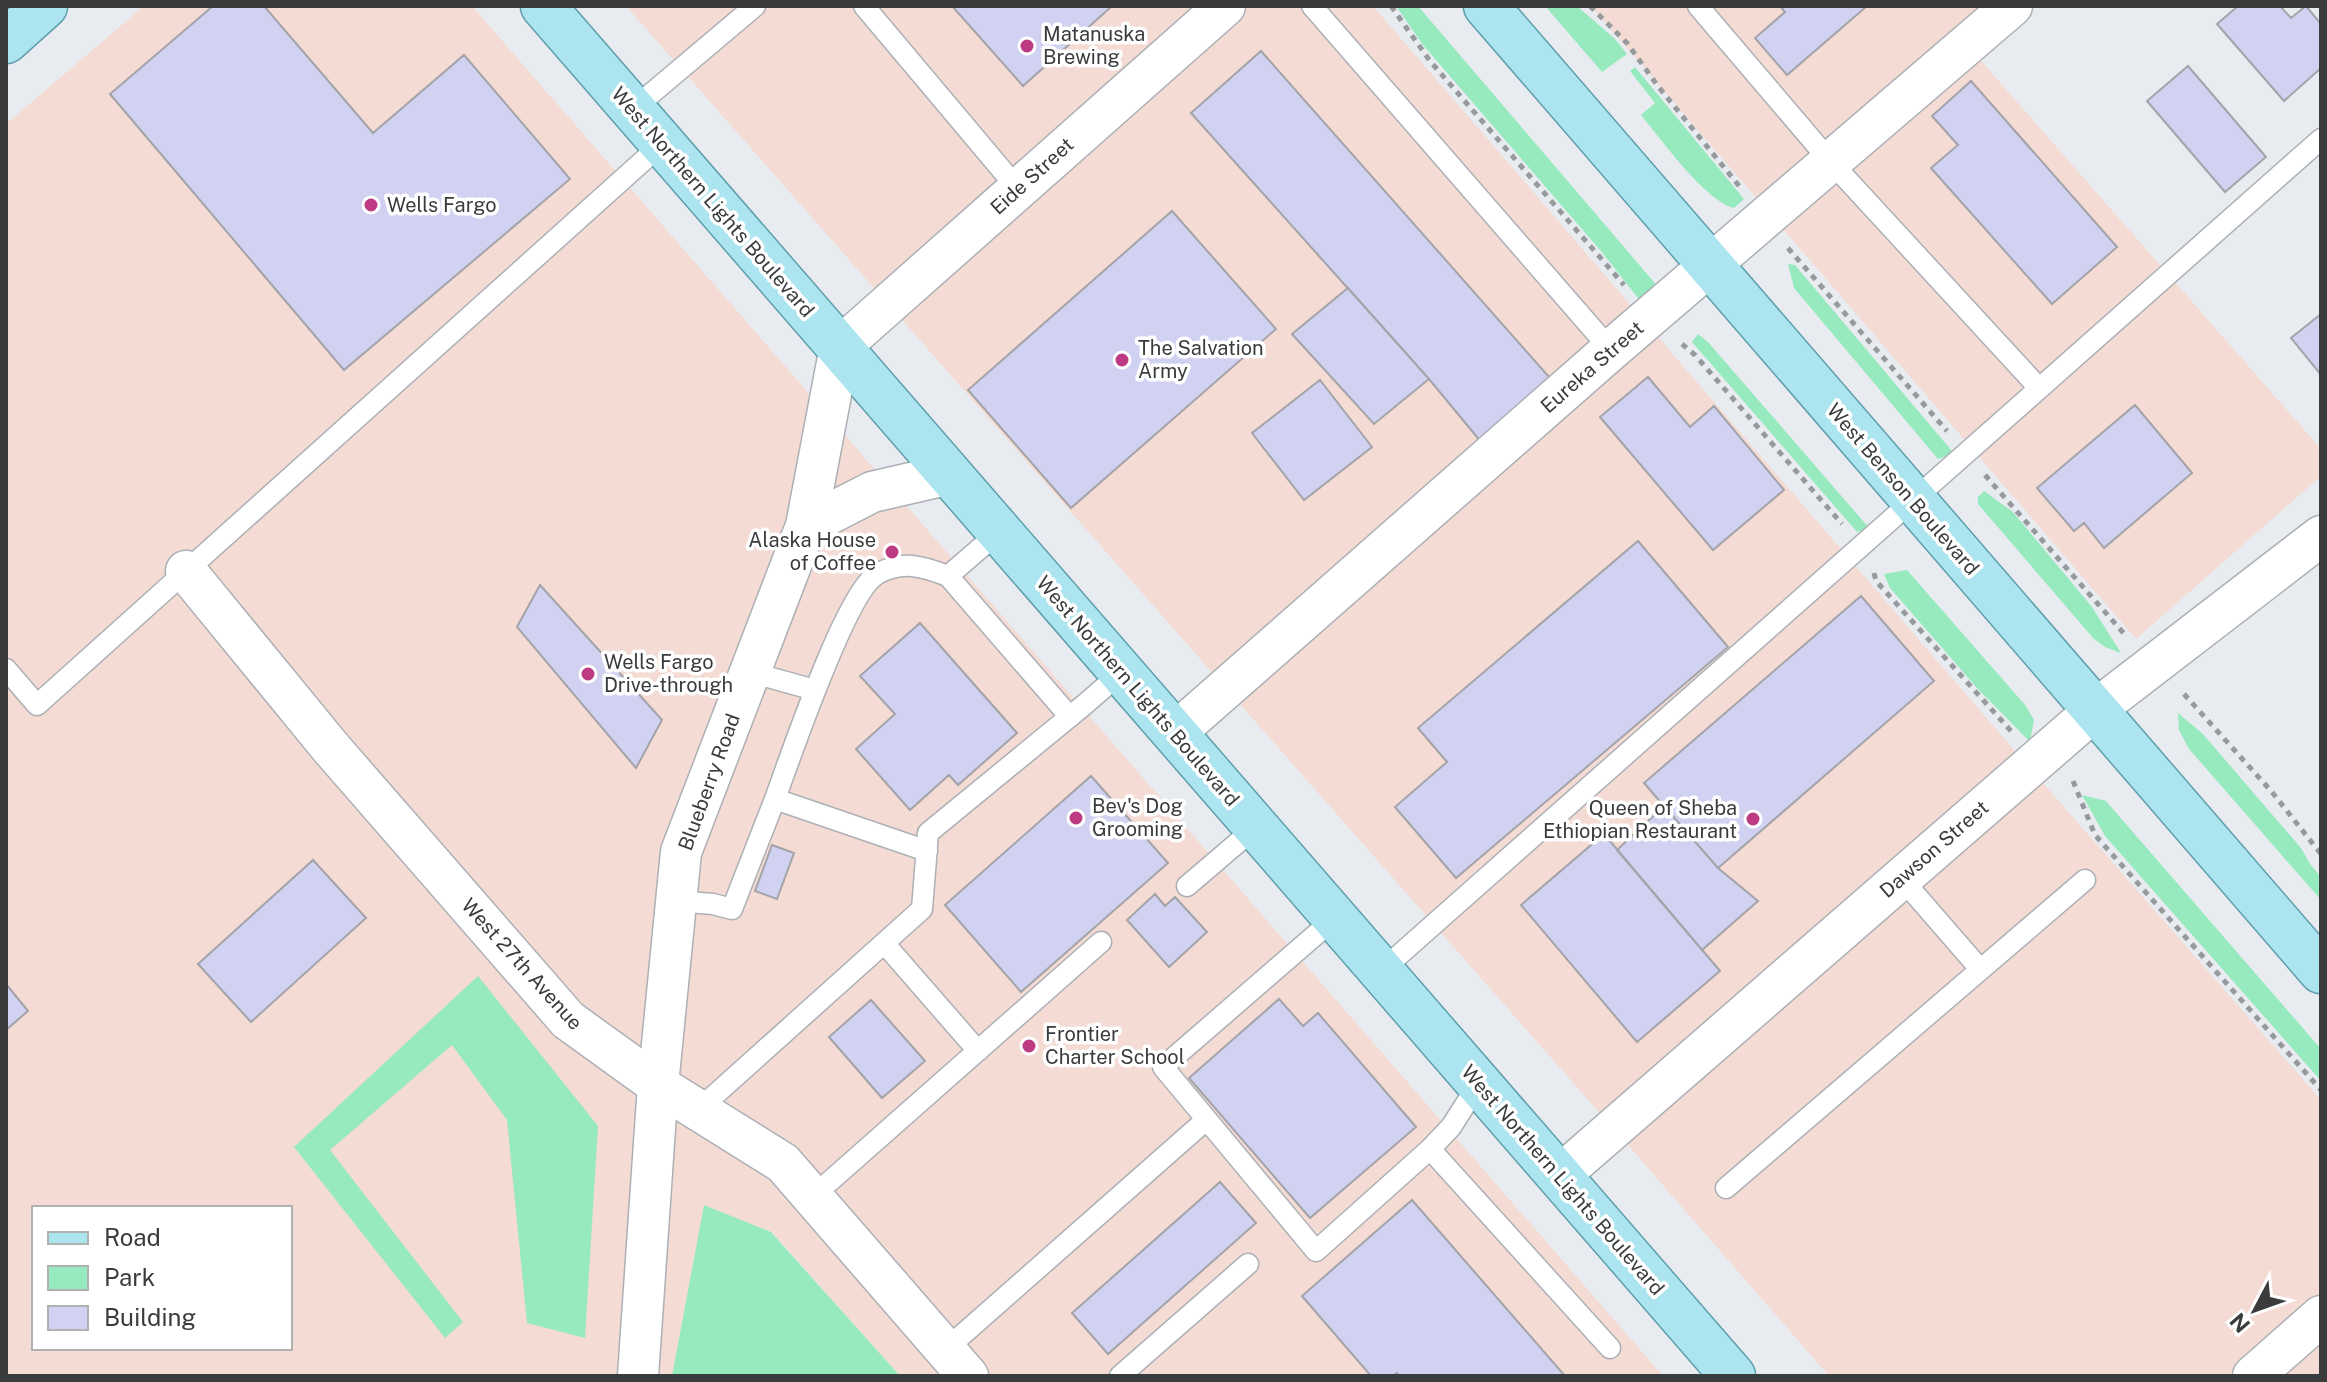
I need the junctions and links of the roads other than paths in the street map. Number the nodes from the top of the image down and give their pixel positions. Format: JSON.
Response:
{"nodes":[{"id":1,"x":45,"y":6,"type":"edge"},
{"id":2,"x":543,"y":6,"type":"edge"},
{"id":3,"x":755,"y":6,"type":"edge"},
{"id":4,"x":864,"y":6,"type":"edge"},
{"id":5,"x":1225,"y":6,"type":"edge"},
{"id":6,"x":1312,"y":6,"type":"edge"},
{"id":7,"x":1486,"y":6,"type":"edge"},
{"id":8,"x":1698,"y":6,"type":"edge"},
{"id":9,"x":2012,"y":6,"type":"edge"},
{"id":10,"x":6,"y":41,"type":"edge"},
{"id":11,"x":633,"y":109,"type":"junction"},
{"id":12,"x":2321,"y":139,"type":"edge"},
{"id":13,"x":663,"y":143,"type":"junction"},
{"id":14,"x":1830,"y":161,"type":"junction"},
{"id":15,"x":1018,"y":189,"type":"junction"},
{"id":16,"x":1710,"y":266,"type":"junction"},
{"id":17,"x":840,"y":347,"type":"junction"},
{"id":18,"x":1611,"y":350,"type":"junction"},
{"id":19,"x":2039,"y":388,"type":"junction"},
{"id":20,"x":950,"y":474,"type":"junction"},
{"id":21,"x":1913,"y":500,"type":"junction"},
{"id":22,"x":806,"y":526,"type":"junction"},
{"id":23,"x":1000,"y":531,"type":"junction"},
{"id":24,"x":2321,"y":536,"type":"edge"},
{"id":25,"x":186,"y":571,"type":"junction"},
{"id":26,"x":948,"y":576,"type":"junction"},
{"id":27,"x":6,"y":669,"type":"edge"},
{"id":28,"x":750,"y":672,"type":"junction"},
{"id":29,"x":1122,"y":672,"type":"junction"},
{"id":30,"x":815,"y":690,"type":"junction"},
{"id":31,"x":2095,"y":710,"type":"junction"},
{"id":32,"x":1070,"y":717,"type":"junction"},
{"id":33,"x":1175,"y":733,"type":"junction"},
{"id":34,"x":775,"y":799,"type":"junction"},
{"id":35,"x":1256,"y":827,"type":"junction"},
{"id":36,"x":927,"y":851,"type":"junction"},
{"id":37,"x":1901,"y":878,"type":"junction"},
{"id":38,"x":2085,"y":880,"type":"dead end"},
{"id":39,"x":1187,"y":886,"type":"dead end"},
{"id":40,"x":676,"y":901,"type":"junction"},
{"id":41,"x":1335,"y":918,"type":"junction"},
{"id":42,"x":1101,"y":942,"type":"dead end"},
{"id":43,"x":884,"y":943,"type":"junction"},
{"id":44,"x":1980,"y":969,"type":"junction"},
{"id":45,"x":1381,"y":971,"type":"junction"},
{"id":46,"x":2321,"y":971,"type":"edge"},
{"id":47,"x":978,"y":1051,"type":"junction"},
{"id":48,"x":1479,"y":1083,"type":"junction"},
{"id":49,"x":658,"y":1085,"type":"junction"},
{"id":50,"x":698,"y":1110,"type":"junction"},
{"id":51,"x":1206,"y":1120,"type":"junction"},
{"id":52,"x":1430,"y":1149,"type":"junction"},
{"id":53,"x":1559,"y":1176,"type":"junction"},
{"id":54,"x":1726,"y":1188,"type":"dead end"},
{"id":55,"x":812,"y":1197,"type":"junction"},
{"id":56,"x":1248,"y":1264,"type":"dead end"},
{"id":57,"x":2321,"y":1316,"type":"edge"},
{"id":58,"x":1610,"y":1348,"type":"dead end"},
{"id":59,"x":956,"y":1363,"type":"edge"},
{"id":60,"x":638,"y":1376,"type":"edge"},
{"id":61,"x":1120,"y":1376,"type":"edge"},
{"id":62,"x":1733,"y":1376,"type":"edge"},
{"id":63,"x":2253,"y":1376,"type":"edge"}],
"edges":[{"from":1,"to":10,"type":"main road"},
{"from":2,"to":11,"type":"main road","name":"West Northern Lights Boulevard"},
{"from":3,"to":11,"type":"lane"},
{"from":4,"to":15,"type":"lane"},
{"from":5,"to":15,"type":"street","name":"Eide Street"},
{"from":6,"to":18,"type":"lane"},
{"from":7,"to":16,"type":"main road","name":"West Benson Boulevard"},
{"from":8,"to":14,"type":"lane"},
{"from":9,"to":14,"type":"street","name":"Eureka Street"},
{"from":11,"to":13,"type":"main road","name":"West Northern Lights Boulevard"},
{"from":12,"to":19,"type":"lane"},
{"from":13,"to":17,"type":"main road","name":"West Northern Lights Boulevard"},
{"from":13,"to":25,"type":"lane"},
{"from":14,"to":16,"type":"street","name":"Eureka Street"},
{"from":14,"to":19,"type":"lane"},
{"from":15,"to":17,"type":"street","name":"Eide Street"},
{"from":16,"to":18,"type":"street","name":"Eureka Street"},
{"from":16,"to":21,"type":"main road","name":"West Benson Boulevard"},
{"from":17,"to":20,"type":"main road","name":"West Northern Lights Boulevard"},
{"from":17,"to":22,"type":"street","name":"Blueberry Road"},
{"from":18,"to":33,"type":"street","name":"Eureka Street"},
{"from":19,"to":21,"type":"lane"},
{"from":20,"to":22,"type":"street"},
{"from":20,"to":23,"type":"main road","name":"West Northern Lights Boulevard"},
{"from":21,"to":31,"type":"main road","name":"West Benson Boulevard"},
{"from":21,"to":45,"type":"lane"},
{"from":22,"to":28,"type":"street","name":"Blueberry Road"},
{"from":23,"to":26,"type":"lane"},
{"from":23,"to":29,"type":"main road","name":"West Northern Lights Boulevard"},
{"from":24,"to":31,"type":"street","name":"Dawson Street"},
{"from":25,"to":27,"type":"lane"},
{"from":25,"to":49,"type":"street","name":"West 27th Avenue"},
{"from":26,"to":30,"type":"lane"},
{"from":26,"to":32,"type":"lane"},
{"from":28,"to":30,"type":"lane"},
{"from":28,"to":40,"type":"street","name":"Blueberry Road"},
{"from":29,"to":32,"type":"lane"},
{"from":29,"to":33,"type":"main road","name":"West Northern Lights Boulevard"},
{"from":30,"to":34,"type":"lane"},
{"from":31,"to":37,"type":"street","name":"Dawson Street"},
{"from":31,"to":46,"type":"main road","name":"West Benson Boulevard"},
{"from":32,"to":36,"type":"lane"},
{"from":33,"to":35,"type":"main road","name":"West Northern Lights Boulevard"},
{"from":34,"to":36,"type":"lane"},
{"from":34,"to":40,"type":"lane"},
{"from":35,"to":39,"type":"lane"},
{"from":35,"to":41,"type":"main road","name":"West Northern Lights Boulevard"},
{"from":36,"to":43,"type":"lane"},
{"from":37,"to":44,"type":"lane"},
{"from":37,"to":53,"type":"street","name":"Dawson Street"},
{"from":38,"to":44,"type":"lane"},
{"from":40,"to":49,"type":"street","name":"Blueberry Road"},
{"from":41,"to":45,"type":"main road","name":"West Northern Lights Boulevard"},
{"from":41,"to":51,"type":"lane"},
{"from":42,"to":47,"type":"lane"},
{"from":43,"to":47,"type":"lane"},
{"from":43,"to":50,"type":"lane"},
{"from":44,"to":54,"type":"lane"},
{"from":45,"to":48,"type":"main road","name":"West Northern Lights Boulevard"},
{"from":47,"to":55,"type":"lane"},
{"from":48,"to":52,"type":"lane"},
{"from":48,"to":53,"type":"main road","name":"West Northern Lights Boulevard"},
{"from":49,"to":50,"type":"street","name":"West 27th Avenue"},
{"from":49,"to":60,"type":"street","name":"Blueberry Road"},
{"from":50,"to":55,"type":"street","name":"West 27th Avenue"},
{"from":51,"to":52,"type":"lane"},
{"from":51,"to":59,"type":"lane"},
{"from":52,"to":58,"type":"lane"},
{"from":53,"to":62,"type":"main road","name":"West Northern Lights Boulevard"},
{"from":55,"to":59,"type":"street","name":"West 27th Avenue"},
{"from":56,"to":61,"type":"lane"},
{"from":57,"to":63,"type":"street"}]}
